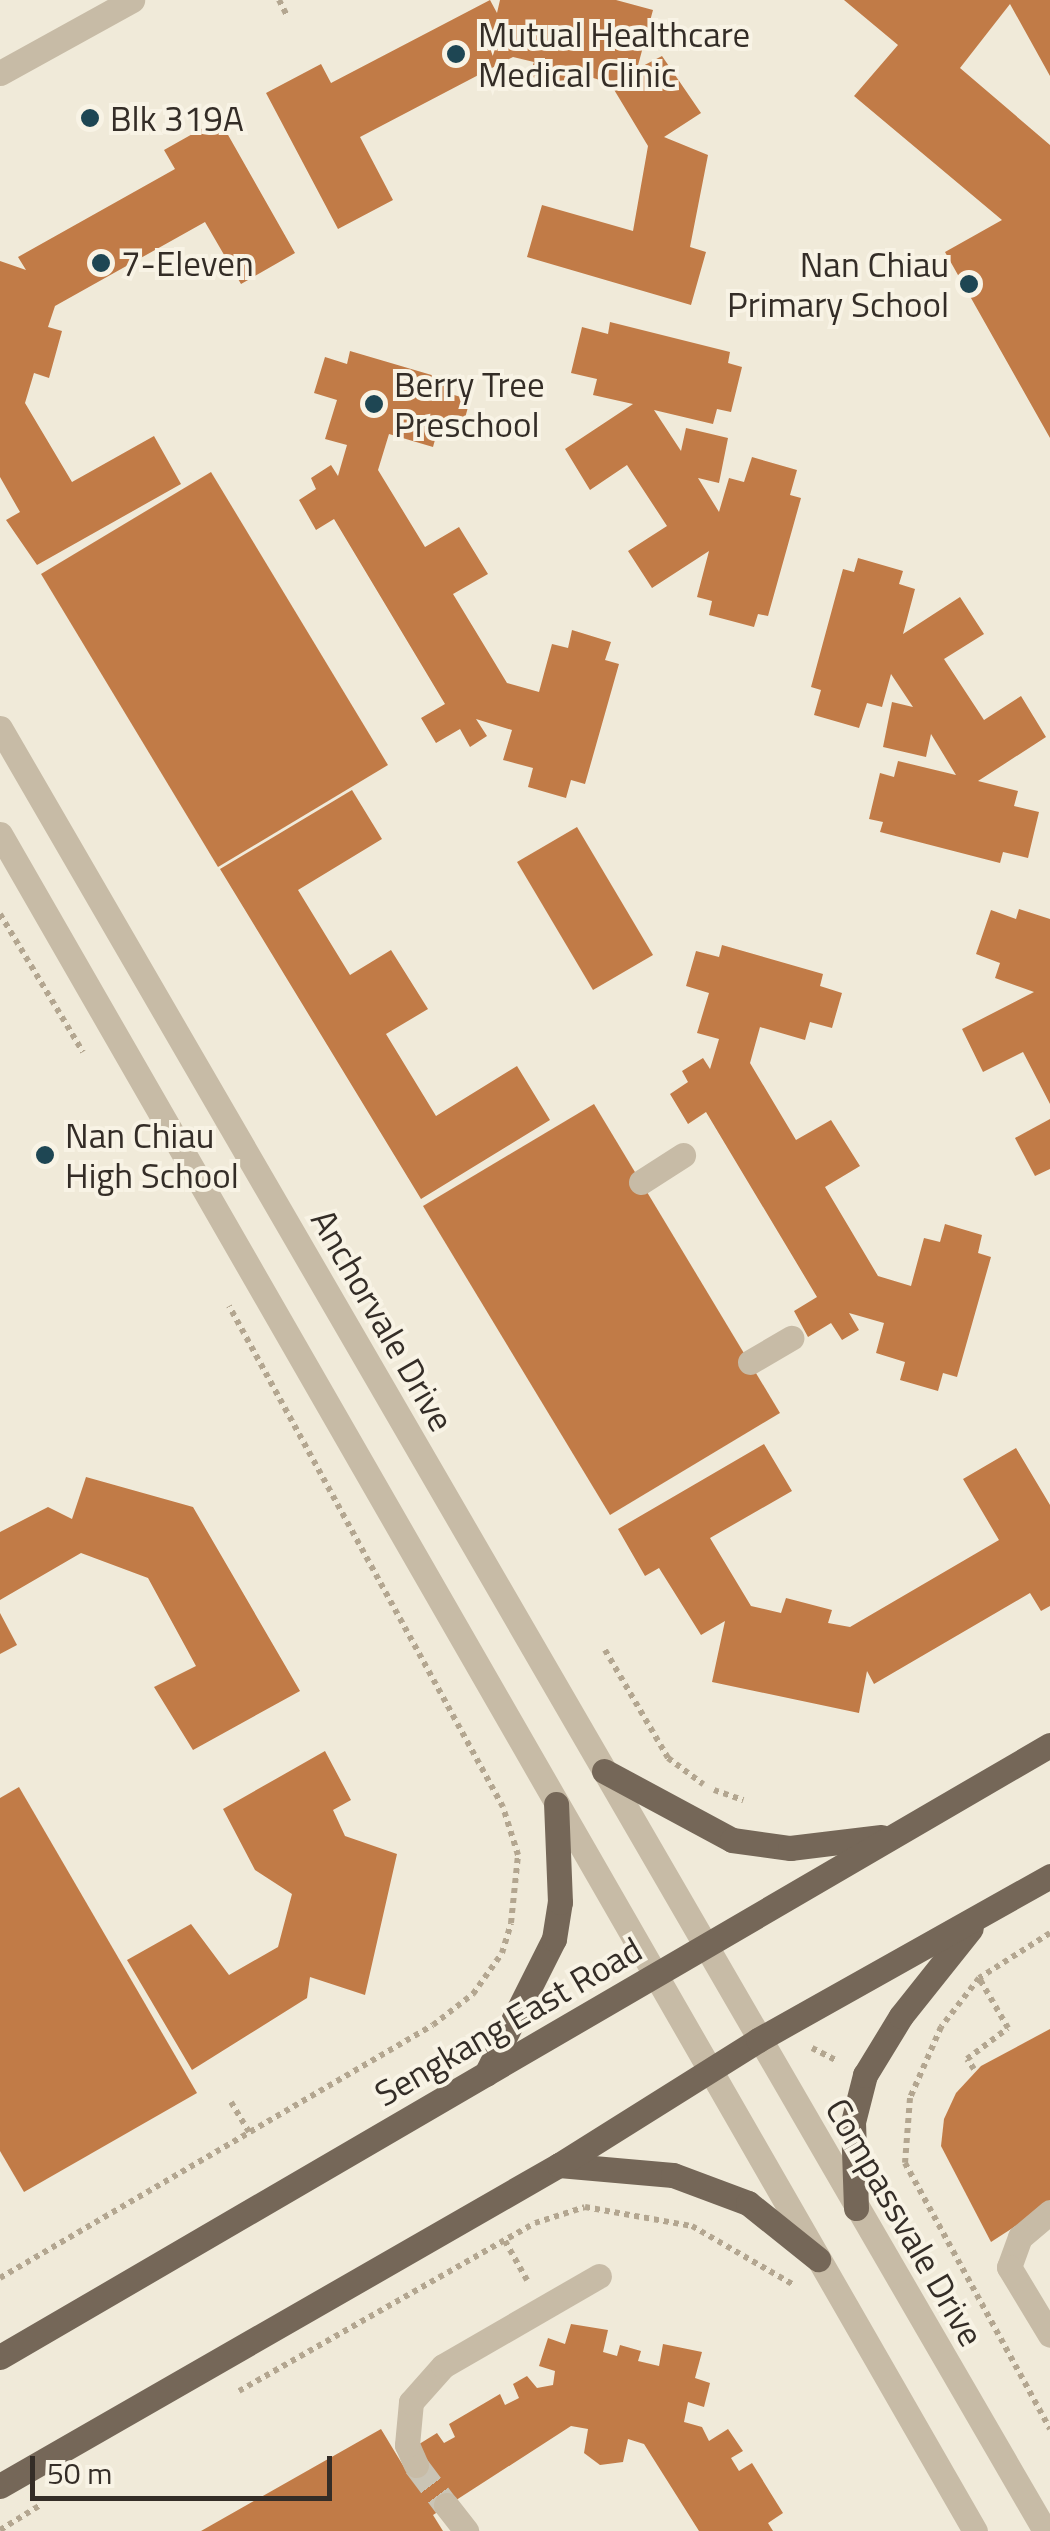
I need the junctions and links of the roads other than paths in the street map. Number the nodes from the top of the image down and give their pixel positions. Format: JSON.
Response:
{"nodes":[{"id":1,"x":132,"y":0,"type":"edge"},
{"id":2,"x":0,"y":74,"type":"edge"},
{"id":3,"x":0,"y":728,"type":"edge"},
{"id":4,"x":0,"y":834,"type":"edge"},
{"id":5,"x":684,"y":1155,"type":"dead end"},
{"id":6,"x":641,"y":1182,"type":"dead end"},
{"id":7,"x":791,"y":1338,"type":"dead end"},
{"id":8,"x":750,"y":1362,"type":"dead end"},
{"id":9,"x":1050,"y":1746,"type":"edge"},
{"id":10,"x":604,"y":1771,"type":"junction"},
{"id":11,"x":556,"y":1804,"type":"junction"},
{"id":12,"x":891,"y":1836,"type":"junction"},
{"id":13,"x":1050,"y":1876,"type":"edge"},
{"id":14,"x":980,"y":1916,"type":"junction"},
{"id":15,"x":706,"y":1947,"type":"junction"},
{"id":16,"x":658,"y":1976,"type":"junction"},
{"id":17,"x":758,"y":2040,"type":"junction"},
{"id":18,"x":710,"y":2068,"type":"junction"},
{"id":19,"x":486,"y":2074,"type":"junction"},
{"id":20,"x":558,"y":2165,"type":"junction"},
{"id":21,"x":856,"y":2208,"type":"junction"},
{"id":22,"x":1050,"y":2212,"type":"edge"},
{"id":23,"x":818,"y":2258,"type":"junction"},
{"id":24,"x":599,"y":2276,"type":"dead end"},
{"id":25,"x":1050,"y":2336,"type":"edge"},
{"id":26,"x":0,"y":2357,"type":"edge"},
{"id":27,"x":416,"y":2465,"type":"tunnel mouth"},
{"id":28,"x":0,"y":2486,"type":"edge"},
{"id":29,"x":446,"y":2505,"type":"tunnel mouth"},
{"id":30,"x":466,"y":2531,"type":"edge"},
{"id":31,"x":974,"y":2531,"type":"edge"},
{"id":32,"x":1045,"y":2531,"type":"edge"}],
"edges":[{"from":1,"to":2,"type":"street"},
{"from":3,"to":10,"type":"street","name":"Anchorvale Drive"},
{"from":4,"to":11,"type":"street"},
{"from":5,"to":6,"type":"street"},
{"from":7,"to":8,"type":"street"},
{"from":9,"to":12,"type":"main road","name":"Sengkang East Road"},
{"from":10,"to":12,"type":"main road"},
{"from":10,"to":15,"type":"street","name":"Anchorvale Drive"},
{"from":11,"to":16,"type":"street"},
{"from":11,"to":19,"type":"main road"},
{"from":12,"to":15,"type":"main road","name":"Sengkang East Road"},
{"from":13,"to":14,"type":"main road"},
{"from":14,"to":17,"type":"main road"},
{"from":14,"to":21,"type":"main road"},
{"from":15,"to":16,"type":"main road","name":"Sengkang East Road"},
{"from":15,"to":17,"type":"street","name":"Compassvale Drive"},
{"from":16,"to":18,"type":"street"},
{"from":16,"to":19,"type":"main road","name":"Sengkang East Road"},
{"from":17,"to":18,"type":"main road"},
{"from":17,"to":21,"type":"street","name":"Compassvale Drive"},
{"from":18,"to":20,"type":"main road"},
{"from":18,"to":23,"type":"street"},
{"from":19,"to":26,"type":"main road","name":"Sengkang East Road"},
{"from":20,"to":23,"type":"main road"},
{"from":20,"to":28,"type":"main road"},
{"from":21,"to":32,"type":"street","name":"Compassvale Drive"},
{"from":22,"to":25,"type":"street"},
{"from":23,"to":31,"type":"street"},
{"from":24,"to":27,"type":"street"},
{"from":29,"to":30,"type":"street"}]}
